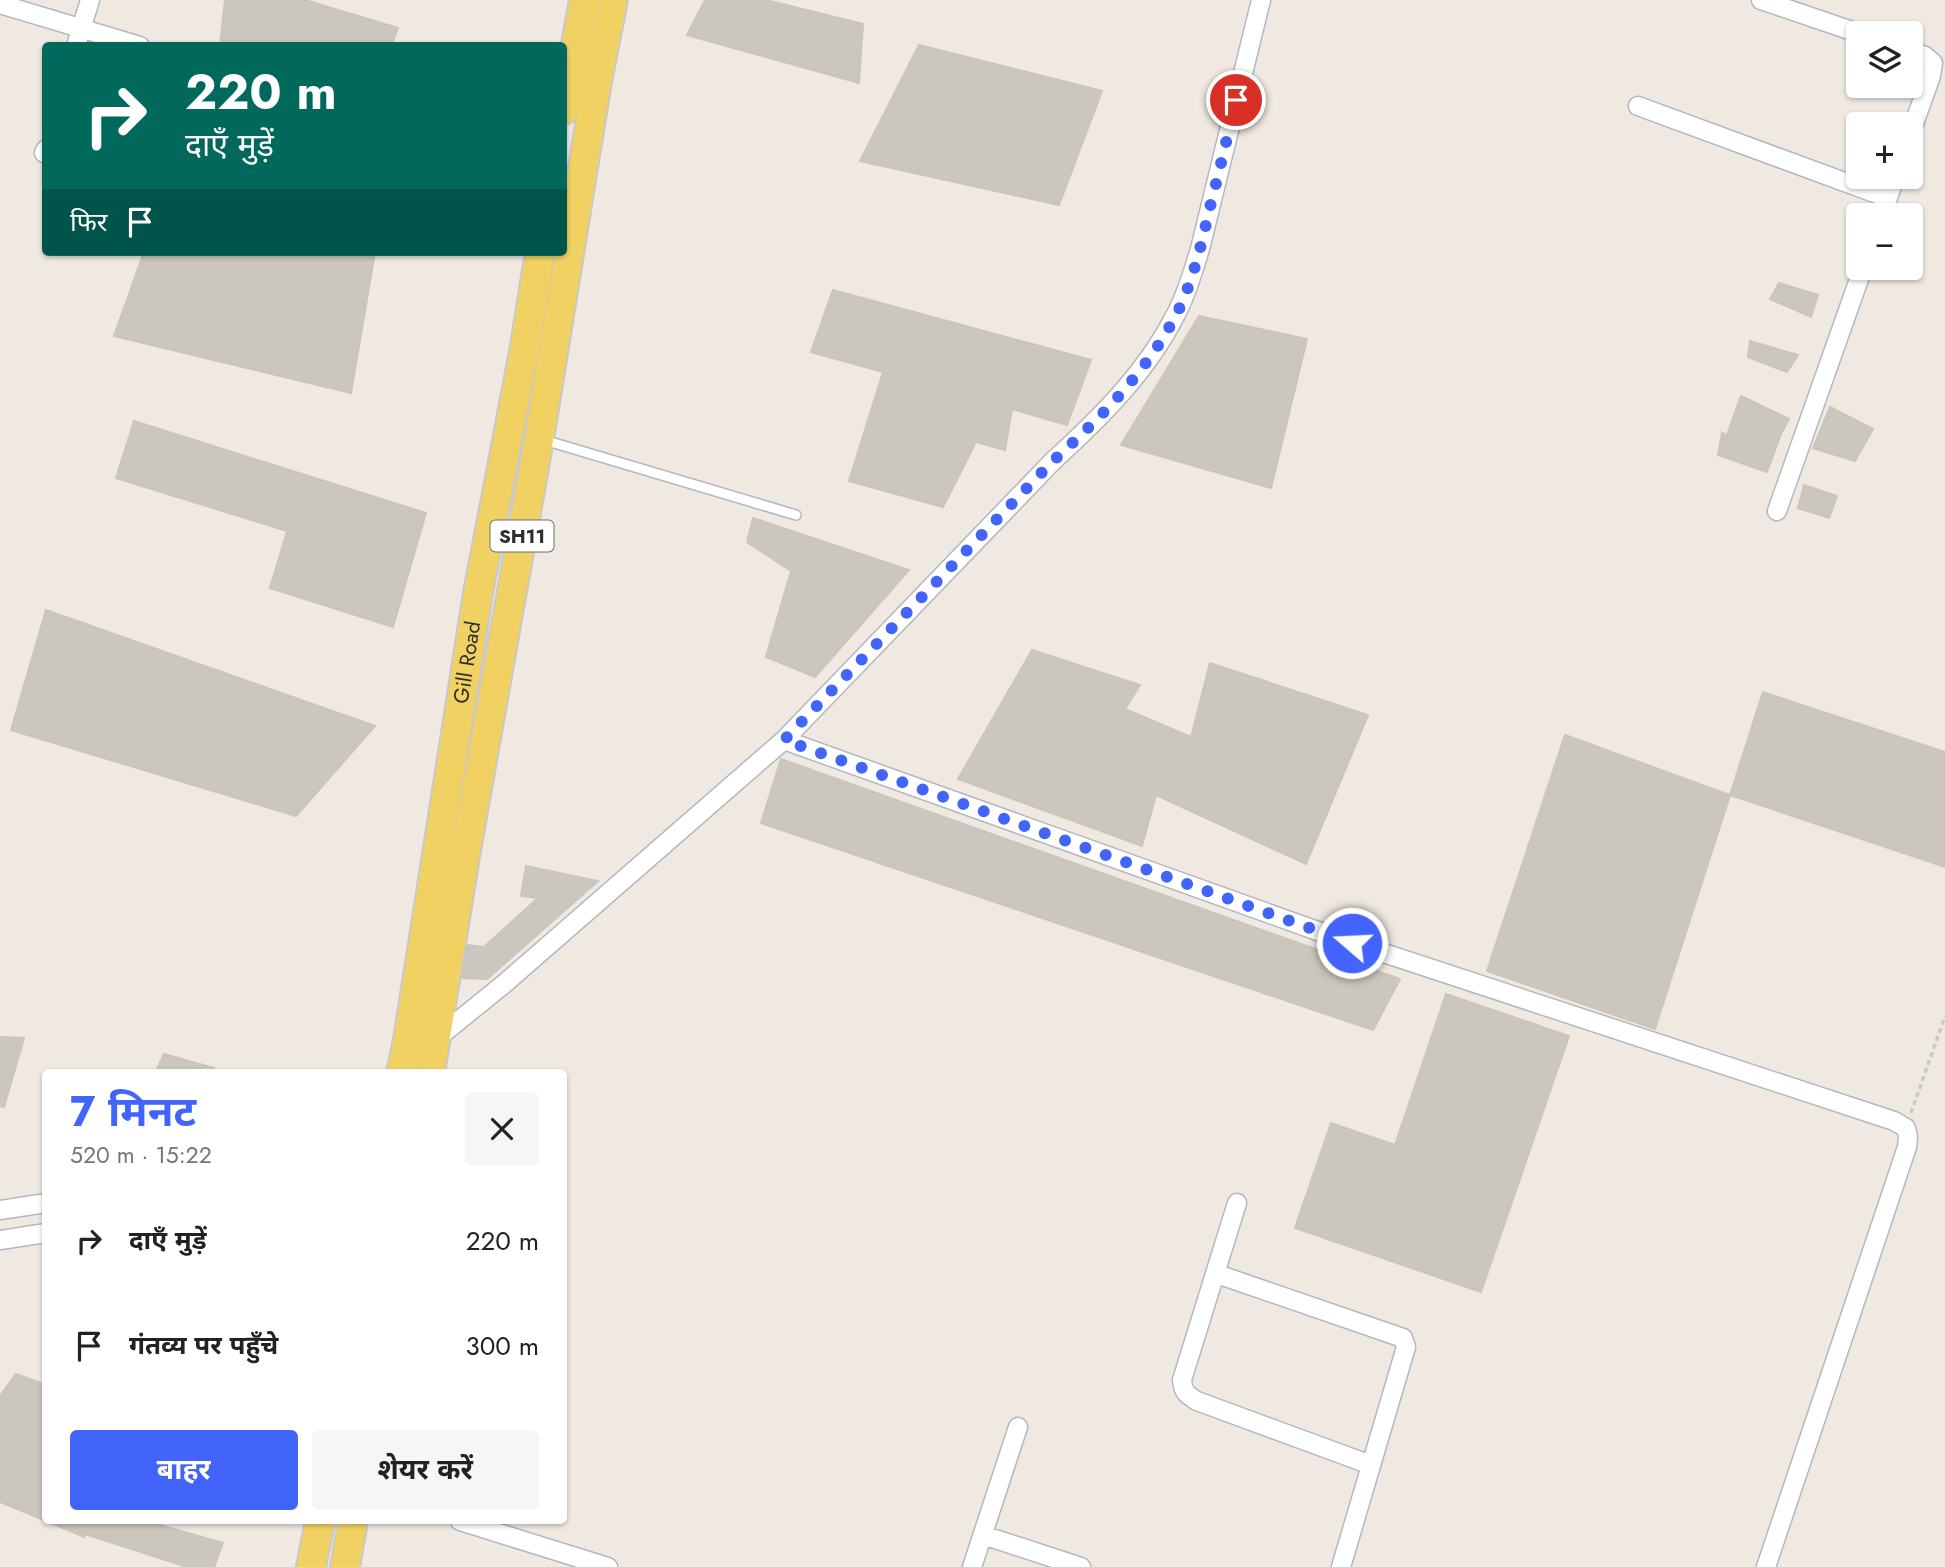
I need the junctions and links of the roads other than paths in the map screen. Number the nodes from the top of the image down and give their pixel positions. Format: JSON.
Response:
{"nodes":[{"id":1,"x":90,"y":0,"type":"edge"},
{"id":2,"x":583,"y":0,"type":"edge"},
{"id":3,"x":612,"y":0,"type":"edge"},
{"id":4,"x":1261,"y":0,"type":"edge"},
{"id":5,"x":1761,"y":0,"type":"edge"},
{"id":6,"x":0,"y":4,"type":"edge"},
{"id":7,"x":1846,"y":29,"type":"edge"},
{"id":8,"x":79,"y":37,"type":"edge"},
{"id":9,"x":113,"y":42,"type":"edge"},
{"id":10,"x":1923,"y":55,"type":"edge"},
{"id":11,"x":567,"y":93,"type":"edge"},
{"id":12,"x":1637,"y":106,"type":"dead end"},
{"id":13,"x":1918,"y":112,"type":"edge"},
{"id":14,"x":1875,"y":203,"type":"edge"},
{"id":15,"x":539,"y":256,"type":"edge"},
{"id":16,"x":1859,"y":280,"type":"edge"},
{"id":17,"x":539,"y":439,"type":"junction"},
{"id":18,"x":1777,"y":511,"type":"dead end"},
{"id":19,"x":796,"y":514,"type":"dead end"},
{"id":20,"x":784,"y":740,"type":"junction"},
{"id":21,"x":436,"y":1040,"type":"junction"},
{"id":22,"x":402,"y":1069,"type":"edge"},
{"id":23,"x":431,"y":1069,"type":"edge"},
{"id":24,"x":1237,"y":1203,"type":"dead end"},
{"id":25,"x":39,"y":1204,"type":"edge"},
{"id":26,"x":0,"y":1210,"type":"edge"},
{"id":27,"x":41,"y":1234,"type":"edge"},
{"id":28,"x":0,"y":1240,"type":"edge"},
{"id":29,"x":1217,"y":1274,"type":"junction"},
{"id":30,"x":1017,"y":1427,"type":"dead end"},
{"id":31,"x":1371,"y":1465,"type":"junction"},
{"id":32,"x":319,"y":1524,"type":"edge"},
{"id":33,"x":352,"y":1524,"type":"edge"},
{"id":34,"x":470,"y":1524,"type":"edge"},
{"id":35,"x":983,"y":1535,"type":"junction"},
{"id":36,"x":311,"y":1567,"type":"edge"},
{"id":37,"x":345,"y":1567,"type":"edge"},
{"id":38,"x":608,"y":1567,"type":"edge"},
{"id":39,"x":972,"y":1567,"type":"edge"},
{"id":40,"x":1081,"y":1567,"type":"edge"},
{"id":41,"x":1341,"y":1567,"type":"edge"},
{"id":42,"x":1766,"y":1567,"type":"edge"}],
"edges":[{"from":1,"to":8,"type":"street"},
{"from":2,"to":11,"type":"main road"},
{"from":3,"to":17,"type":"main road","number":"SH11"},
{"from":4,"to":20,"type":"street"},
{"from":5,"to":7,"type":"street"},
{"from":6,"to":8,"type":"street"},
{"from":8,"to":9,"type":"street"},
{"from":10,"to":13,"type":"street"},
{"from":12,"to":14,"type":"street"},
{"from":15,"to":22,"type":"main road","name":"Gill Road","number":"SH11"},
{"from":16,"to":18,"type":"street"},
{"from":17,"to":19,"type":"lane"},
{"from":17,"to":21,"type":"main road","number":"SH11"},
{"from":20,"to":21,"type":"street"},
{"from":20,"to":42,"type":"street"},
{"from":21,"to":23,"type":"main road","number":"SH11"},
{"from":24,"to":29,"type":"street"},
{"from":25,"to":26,"type":"street"},
{"from":25,"to":27,"type":"street"},
{"from":27,"to":28,"type":"street"},
{"from":29,"to":31,"type":"street"},
{"from":29,"to":31,"type":"street"},
{"from":30,"to":35,"type":"street"},
{"from":31,"to":41,"type":"street"},
{"from":32,"to":36,"type":"main road"},
{"from":33,"to":37,"type":"main road"},
{"from":34,"to":38,"type":"street"},
{"from":35,"to":39,"type":"street"},
{"from":35,"to":40,"type":"street"}]}
